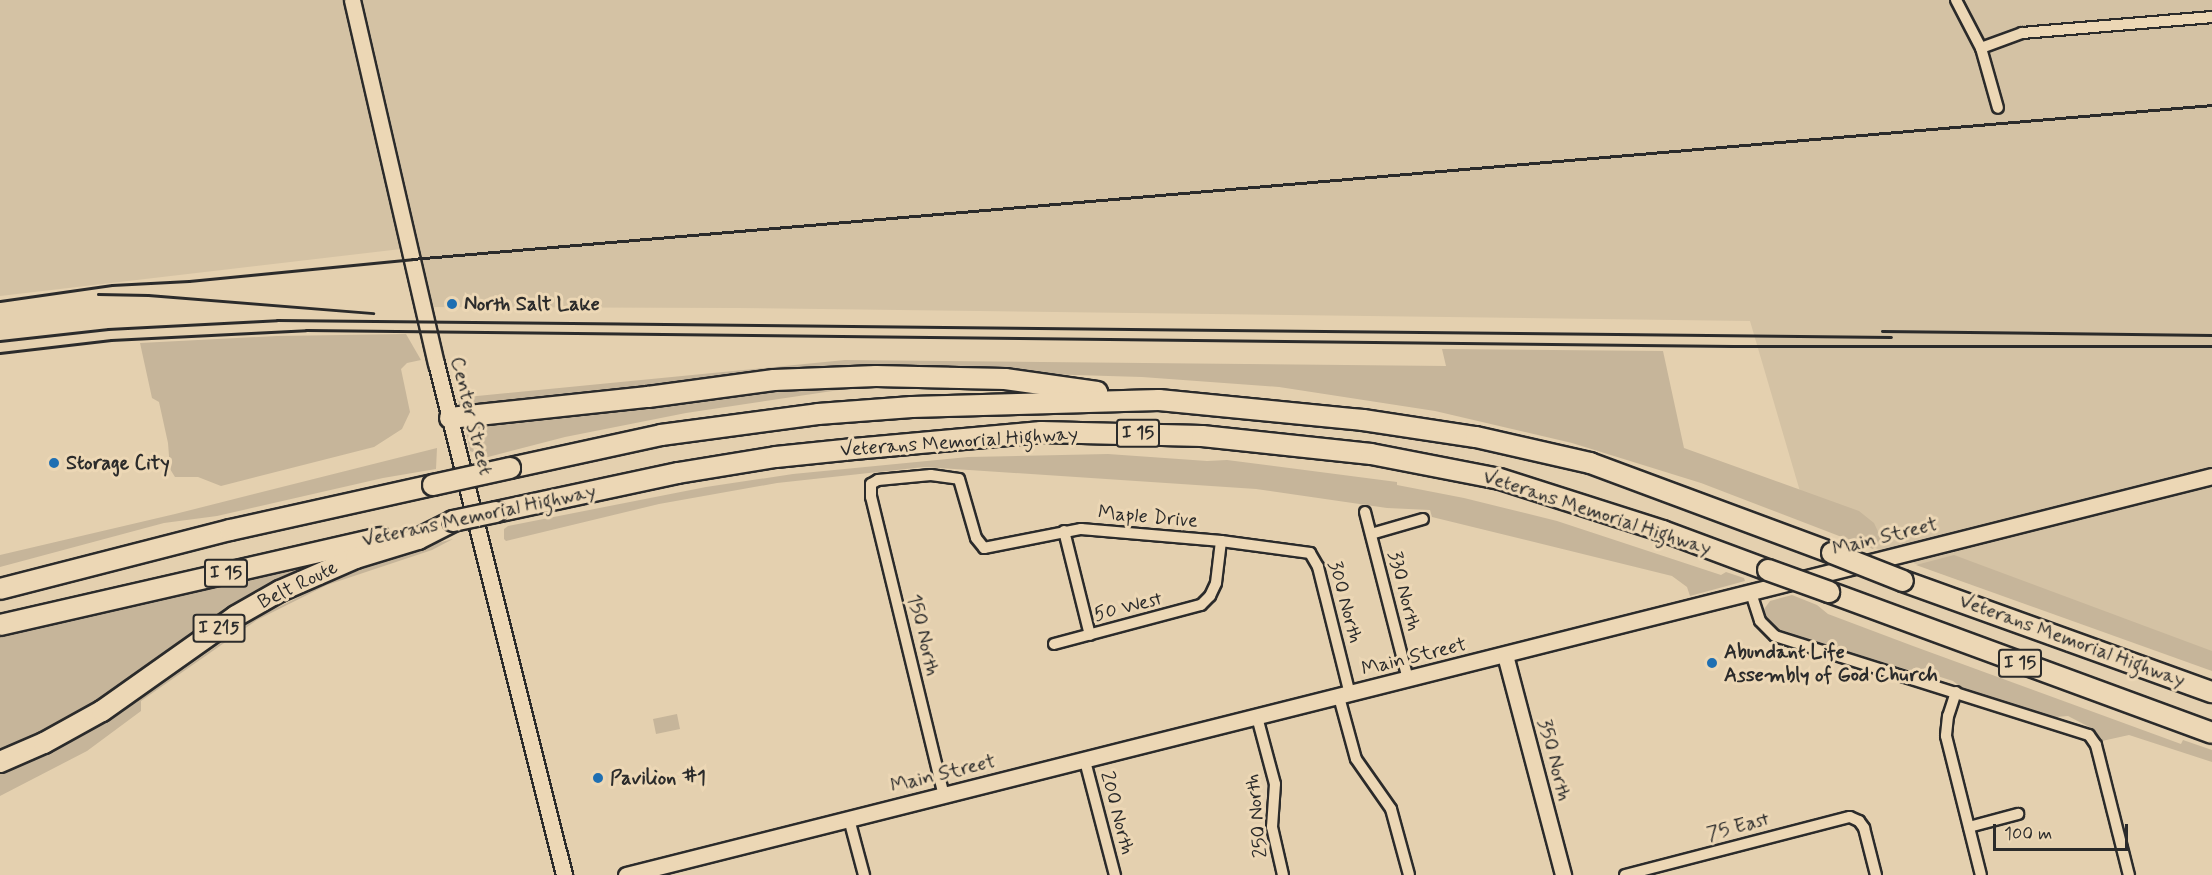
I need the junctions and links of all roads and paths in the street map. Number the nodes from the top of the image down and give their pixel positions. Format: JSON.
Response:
{"nodes":[{"id":1,"x":352,"y":0,"type":"edge"},
{"id":2,"x":1956,"y":0,"type":"edge"},
{"id":3,"x":2212,"y":17,"type":"edge"},
{"id":4,"x":1981,"y":48,"type":"junction"},
{"id":5,"x":1998,"y":108,"type":"dead end"},
{"id":6,"x":1159,"y":400,"type":"junction"},
{"id":7,"x":450,"y":418,"type":"junction"},
{"id":8,"x":2212,"y":476,"type":"edge"},
{"id":9,"x":1365,"y":512,"type":"dead end"},
{"id":10,"x":1423,"y":519,"type":"dead end"},
{"id":11,"x":453,"y":521,"type":"junction"},
{"id":12,"x":1064,"y":531,"type":"junction"},
{"id":13,"x":1371,"y":534,"type":"junction"},
{"id":14,"x":1221,"y":541,"type":"junction"},
{"id":15,"x":981,"y":547,"type":"joint"},
{"id":16,"x":1313,"y":555,"type":"joint"},
{"id":17,"x":0,"y":589,"type":"edge"},
{"id":18,"x":1751,"y":593,"type":"junction"},
{"id":19,"x":0,"y":625,"type":"edge"},
{"id":20,"x":1090,"y":635,"type":"junction"},
{"id":21,"x":1054,"y":644,"type":"dead end"},
{"id":22,"x":1505,"y":656,"type":"junction"},
{"id":23,"x":1408,"y":680,"type":"junction"},
{"id":24,"x":1956,"y":692,"type":"junction"},
{"id":25,"x":2212,"y":692,"type":"edge"},
{"id":26,"x":1344,"y":696,"type":"junction"},
{"id":27,"x":1257,"y":717,"type":"junction"},
{"id":28,"x":2212,"y":733,"type":"edge"},
{"id":29,"x":1085,"y":761,"type":"junction"},
{"id":30,"x":0,"y":762,"type":"edge"},
{"id":31,"x":944,"y":796,"type":"junction"},
{"id":32,"x":2018,"y":814,"type":"dead end"},
{"id":33,"x":849,"y":819,"type":"junction"},
{"id":34,"x":1968,"y":826,"type":"junction"},
{"id":35,"x":564,"y":875,"type":"edge"},
{"id":36,"x":626,"y":875,"type":"edge"},
{"id":37,"x":864,"y":875,"type":"edge"},
{"id":38,"x":1115,"y":875,"type":"edge"},
{"id":39,"x":1283,"y":875,"type":"edge"},
{"id":40,"x":1409,"y":875,"type":"edge"},
{"id":41,"x":1563,"y":875,"type":"edge"},
{"id":42,"x":1625,"y":875,"type":"edge"},
{"id":43,"x":1876,"y":875,"type":"edge"},
{"id":44,"x":1981,"y":875,"type":"edge"},
{"id":45,"x":2129,"y":875,"type":"edge"}],
"edges":[{"from":1,"to":7,"type":"street","name":"Center Street"},
{"from":2,"to":4,"type":"street"},
{"from":3,"to":4,"type":"street"},
{"from":4,"to":5,"type":"street"},
{"from":6,"to":7,"type":"highway"},
{"from":6,"to":17,"type":"highway","name":"Veterans Memorial Highway","number":"I 15","bridge":true},
{"from":6,"to":25,"type":"highway","name":"Veterans Memorial Highway","number":"I 15","bridge":true},
{"from":7,"to":35,"type":"street","name":"Center Street"},
{"from":8,"to":18,"type":"street","name":"Main Street"},
{"from":9,"to":13,"type":"street","name":"330 North"},
{"from":10,"to":13,"type":"street"},
{"from":11,"to":19,"type":"highway","name":"Veterans Memorial Highway","number":"I 15"},
{"from":11,"to":28,"type":"highway","name":"Veterans Memorial Highway","number":"I 15","bridge":true},
{"from":11,"to":30,"type":"highway","name":"Belt Route","number":"I 215"},
{"from":12,"to":14,"type":"street","name":"Maple Drive"},
{"from":12,"to":15,"type":"street","name":"Maple Drive"},
{"from":12,"to":20,"type":"street"},
{"from":13,"to":23,"type":"street","name":"330 North"},
{"from":14,"to":16,"type":"street","name":"Maple Drive"},
{"from":14,"to":20,"type":"street","name":"50 West"},
{"from":15,"to":31,"type":"street","name":"150 North"},
{"from":16,"to":26,"type":"street","name":"300 North"},
{"from":18,"to":22,"type":"street","name":"Main Street"},
{"from":18,"to":24,"type":"street"},
{"from":20,"to":21,"type":"street","name":"50 West"},
{"from":22,"to":23,"type":"street","name":"Main Street"},
{"from":22,"to":41,"type":"street","name":"350 North"},
{"from":23,"to":26,"type":"street","name":"Main Street"},
{"from":24,"to":34,"type":"street"},
{"from":24,"to":45,"type":"street"},
{"from":26,"to":27,"type":"street","name":"Main Street"},
{"from":26,"to":40,"type":"street","name":"300 North"},
{"from":27,"to":29,"type":"street","name":"Main Street"},
{"from":27,"to":39,"type":"street","name":"250 North"},
{"from":29,"to":31,"type":"street","name":"Main Street"},
{"from":29,"to":38,"type":"street","name":"200 North"},
{"from":31,"to":33,"type":"street","name":"Main Street"},
{"from":32,"to":34,"type":"street"},
{"from":33,"to":36,"type":"street","name":"Main Street"},
{"from":33,"to":37,"type":"street"},
{"from":34,"to":44,"type":"street"},
{"from":42,"to":43,"type":"street","name":"75 East"}]}
